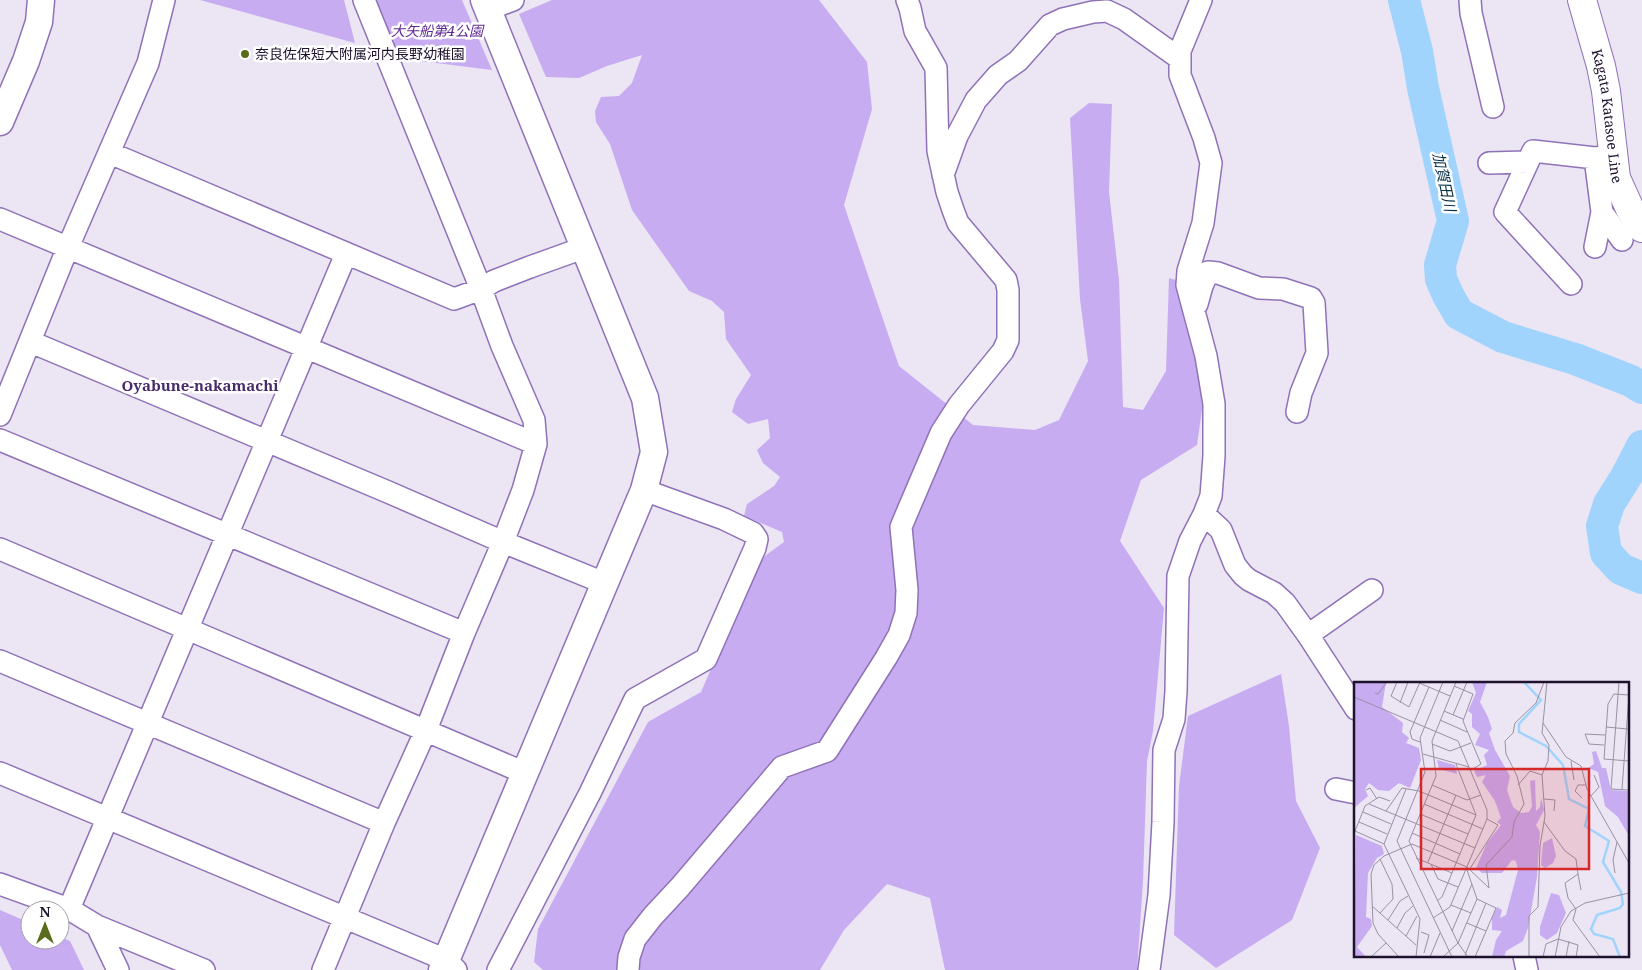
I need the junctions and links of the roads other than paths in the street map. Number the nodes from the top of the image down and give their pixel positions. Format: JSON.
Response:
{"nodes":[{"id":1,"x":41,"y":0,"type":"edge"},
{"id":2,"x":164,"y":0,"type":"edge"},
{"id":3,"x":364,"y":0,"type":"edge"},
{"id":4,"x":513,"y":0,"type":"edge"},
{"id":5,"x":907,"y":0,"type":"edge"},
{"id":6,"x":1202,"y":0,"type":"edge"},
{"id":7,"x":1470,"y":0,"type":"edge"},
{"id":8,"x":1582,"y":0,"type":"edge"},
{"id":9,"x":486,"y":5,"type":"edge"},
{"id":10,"x":1179,"y":58,"type":"junction"},
{"id":11,"x":1493,"y":107,"type":"dead end"},
{"id":12,"x":0,"y":122,"type":"edge"},
{"id":13,"x":110,"y":153,"type":"junction"},
{"id":14,"x":1604,"y":157,"type":"junction"},
{"id":15,"x":1527,"y":162,"type":"junction"},
{"id":16,"x":1489,"y":163,"type":"dead end"},
{"id":17,"x":943,"y":176,"type":"junction"},
{"id":18,"x":1602,"y":212,"type":"junction"},
{"id":19,"x":0,"y":219,"type":"edge"},
{"id":20,"x":1632,"y":234,"type":"edge"},
{"id":21,"x":68,"y":247,"type":"junction"},
{"id":22,"x":1595,"y":247,"type":"dead end"},
{"id":23,"x":583,"y":248,"type":"junction"},
{"id":24,"x":346,"y":254,"type":"junction"},
{"id":25,"x":1571,"y":284,"type":"dead end"},
{"id":26,"x":481,"y":289,"type":"junction"},
{"id":27,"x":1193,"y":306,"type":"junction"},
{"id":28,"x":31,"y":342,"type":"junction"},
{"id":29,"x":306,"y":348,"type":"junction"},
{"id":30,"x":1297,"y":412,"type":"dead end"},
{"id":31,"x":0,"y":415,"type":"edge"},
{"id":32,"x":0,"y":440,"type":"edge"},
{"id":33,"x":267,"y":442,"type":"junction"},
{"id":34,"x":536,"y":444,"type":"junction"},
{"id":35,"x":644,"y":490,"type":"junction"},
{"id":36,"x":1204,"y":514,"type":"junction"},
{"id":37,"x":228,"y":535,"type":"junction"},
{"id":38,"x":503,"y":542,"type":"junction"},
{"id":39,"x":0,"y":549,"type":"edge"},
{"id":40,"x":604,"y":583,"type":"junction"},
{"id":41,"x":1372,"y":590,"type":"dead end"},
{"id":42,"x":188,"y":628,"type":"junction"},
{"id":43,"x":464,"y":633,"type":"junction"},
{"id":44,"x":1308,"y":635,"type":"junction"},
{"id":45,"x":0,"y":661,"type":"edge"},
{"id":46,"x":1354,"y":706,"type":"edge"},
{"id":47,"x":148,"y":723,"type":"junction"},
{"id":48,"x":426,"y":730,"type":"junction"},
{"id":49,"x":0,"y":773,"type":"edge"},
{"id":50,"x":525,"y":773,"type":"junction"},
{"id":51,"x":108,"y":819,"type":"junction"},
{"id":52,"x":384,"y":823,"type":"junction"},
{"id":53,"x":0,"y":884,"type":"edge"},
{"id":54,"x":42,"y":900,"type":"edge"},
{"id":55,"x":70,"y":908,"type":"edge"},
{"id":56,"x":70,"y":911,"type":"edge"},
{"id":57,"x":346,"y":917,"type":"junction"},
{"id":58,"x":98,"y":926,"type":"junction"},
{"id":59,"x":448,"y":967,"type":"edge"},
{"id":60,"x":118,"y":970,"type":"edge"},
{"id":61,"x":204,"y":970,"type":"edge"},
{"id":62,"x":323,"y":970,"type":"edge"},
{"id":63,"x":498,"y":970,"type":"edge"},
{"id":64,"x":628,"y":970,"type":"edge"},
{"id":65,"x":1149,"y":970,"type":"edge"}],
"edges":[{"from":1,"to":12,"type":"street"},
{"from":2,"to":13,"type":"street"},
{"from":3,"to":26,"type":"street"},
{"from":4,"to":9,"type":"street"},
{"from":5,"to":17,"type":"street"},
{"from":6,"to":10,"type":"street"},
{"from":7,"to":11,"type":"street"},
{"from":8,"to":14,"type":"main road","name":"Kagata Katasoe Line"},
{"from":9,"to":23,"type":"street"},
{"from":10,"to":17,"type":"street"},
{"from":10,"to":27,"type":"street"},
{"from":13,"to":21,"type":"street"},
{"from":13,"to":24,"type":"street"},
{"from":14,"to":15,"type":"street"},
{"from":14,"to":18,"type":"street"},
{"from":14,"to":20,"type":"main road","name":"Kagata Katasoe Line"},
{"from":15,"to":16,"type":"street"},
{"from":15,"to":25,"type":"street"},
{"from":17,"to":64,"type":"street"},
{"from":18,"to":20,"type":"street"},
{"from":18,"to":22,"type":"street"},
{"from":19,"to":21,"type":"street"},
{"from":21,"to":28,"type":"street"},
{"from":21,"to":29,"type":"street"},
{"from":23,"to":26,"type":"street"},
{"from":23,"to":35,"type":"street"},
{"from":24,"to":26,"type":"street"},
{"from":24,"to":29,"type":"street"},
{"from":26,"to":34,"type":"street"},
{"from":27,"to":30,"type":"street"},
{"from":27,"to":36,"type":"street"},
{"from":28,"to":31,"type":"street"},
{"from":28,"to":33,"type":"street"},
{"from":29,"to":33,"type":"street"},
{"from":29,"to":34,"type":"street"},
{"from":32,"to":37,"type":"street"},
{"from":33,"to":37,"type":"street"},
{"from":33,"to":38,"type":"street"},
{"from":34,"to":38,"type":"street"},
{"from":35,"to":40,"type":"street"},
{"from":35,"to":63,"type":"street"},
{"from":36,"to":44,"type":"street"},
{"from":36,"to":65,"type":"street"},
{"from":37,"to":42,"type":"street"},
{"from":37,"to":43,"type":"street"},
{"from":38,"to":40,"type":"street"},
{"from":38,"to":43,"type":"street"},
{"from":39,"to":42,"type":"street"},
{"from":40,"to":50,"type":"street"},
{"from":41,"to":44,"type":"street"},
{"from":42,"to":47,"type":"street"},
{"from":42,"to":48,"type":"street"},
{"from":43,"to":48,"type":"street"},
{"from":44,"to":46,"type":"street"},
{"from":45,"to":47,"type":"street"},
{"from":47,"to":51,"type":"street"},
{"from":47,"to":52,"type":"street"},
{"from":48,"to":50,"type":"street"},
{"from":48,"to":52,"type":"street"},
{"from":49,"to":51,"type":"street"},
{"from":50,"to":59,"type":"street"},
{"from":51,"to":55,"type":"street"},
{"from":51,"to":57,"type":"street"},
{"from":52,"to":57,"type":"street"},
{"from":53,"to":54,"type":"street"},
{"from":56,"to":58,"type":"street"},
{"from":57,"to":59,"type":"street"},
{"from":57,"to":62,"type":"street"},
{"from":58,"to":60,"type":"street"},
{"from":58,"to":61,"type":"street"}]}
